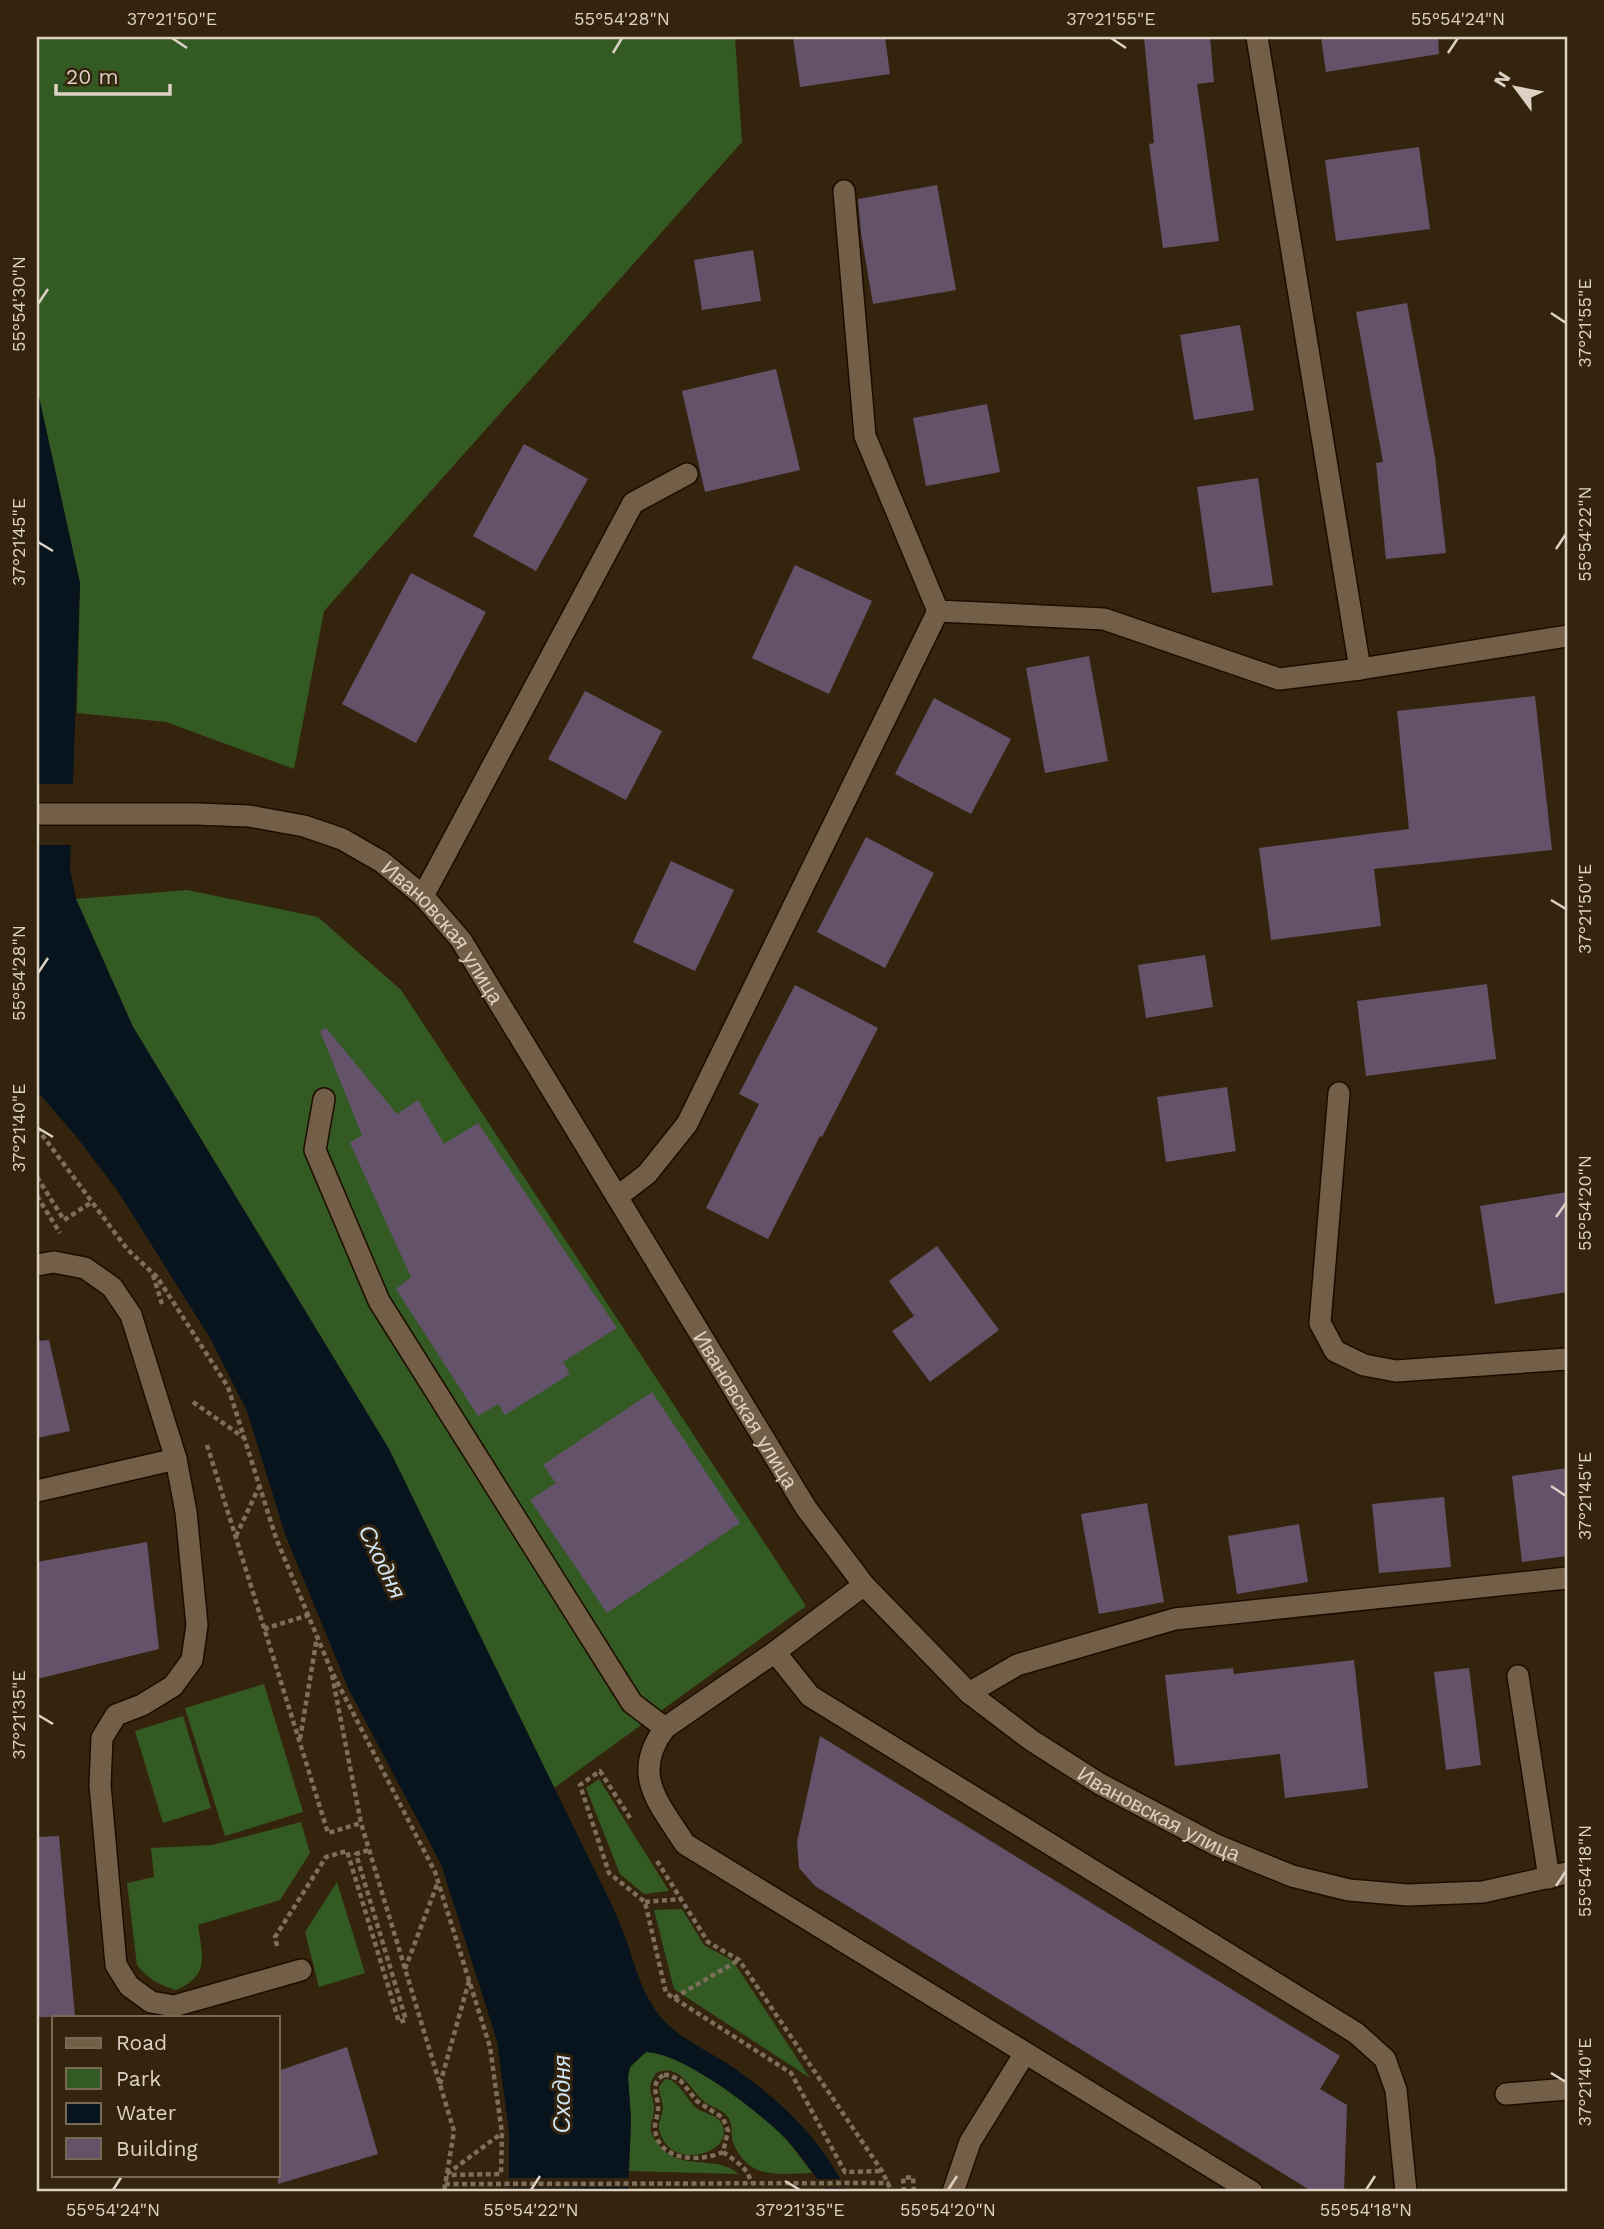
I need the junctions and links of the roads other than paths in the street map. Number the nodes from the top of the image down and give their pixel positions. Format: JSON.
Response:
{"nodes":[{"id":1,"x":1257,"y":37,"type":"edge"},
{"id":2,"x":844,"y":191,"type":"dead end"},
{"id":3,"x":687,"y":474,"type":"dead end"},
{"id":4,"x":938,"y":611,"type":"junction"},
{"id":5,"x":1567,"y":636,"type":"edge"},
{"id":6,"x":1360,"y":669,"type":"junction"},
{"id":7,"x":37,"y":814,"type":"edge"},
{"id":8,"x":423,"y":895,"type":"junction"},
{"id":9,"x":1339,"y":1093,"type":"dead end"},
{"id":10,"x":324,"y":1100,"type":"dead end"},
{"id":11,"x":618,"y":1197,"type":"junction"},
{"id":12,"x":45,"y":1263,"type":"edge"},
{"id":13,"x":1567,"y":1359,"type":"edge"},
{"id":14,"x":176,"y":1459,"type":"junction"},
{"id":15,"x":37,"y":1491,"type":"edge"},
{"id":16,"x":1567,"y":1578,"type":"edge"},
{"id":17,"x":864,"y":1585,"type":"junction"},
{"id":18,"x":775,"y":1652,"type":"junction"},
{"id":19,"x":1518,"y":1676,"type":"dead end"},
{"id":20,"x":969,"y":1693,"type":"junction"},
{"id":21,"x":666,"y":1728,"type":"junction"},
{"id":22,"x":1558,"y":1876,"type":"edge"},
{"id":23,"x":293,"y":1972,"type":"road end"},
{"id":24,"x":1025,"y":2053,"type":"junction"},
{"id":25,"x":1567,"y":2089,"type":"edge"},
{"id":26,"x":1506,"y":2094,"type":"dead end"},
{"id":27,"x":960,"y":2191,"type":"edge"},
{"id":28,"x":1252,"y":2192,"type":"edge"},
{"id":29,"x":1406,"y":2192,"type":"edge"}],
"edges":[{"from":1,"to":6,"type":"street"},
{"from":2,"to":4,"type":"street"},
{"from":3,"to":8,"type":"street"},
{"from":4,"to":6,"type":"street"},
{"from":4,"to":11,"type":"street"},
{"from":5,"to":6,"type":"street"},
{"from":7,"to":8,"type":"street","name":"Ивановская улица"},
{"from":8,"to":11,"type":"street","name":"Ивановская улица"},
{"from":9,"to":13,"type":"street"},
{"from":10,"to":21,"type":"street"},
{"from":11,"to":17,"type":"street","name":"Ивановская улица"},
{"from":12,"to":14,"type":"street"},
{"from":14,"to":15,"type":"street"},
{"from":14,"to":23,"type":"street"},
{"from":16,"to":20,"type":"street"},
{"from":17,"to":18,"type":"street"},
{"from":17,"to":20,"type":"street","name":"Ивановская улица"},
{"from":18,"to":21,"type":"street"},
{"from":18,"to":29,"type":"street"},
{"from":19,"to":22,"type":"street"},
{"from":20,"to":22,"type":"street","name":"Ивановская улица"},
{"from":21,"to":24,"type":"street"},
{"from":24,"to":27,"type":"street"},
{"from":24,"to":28,"type":"street"},
{"from":25,"to":26,"type":"street"}]}
